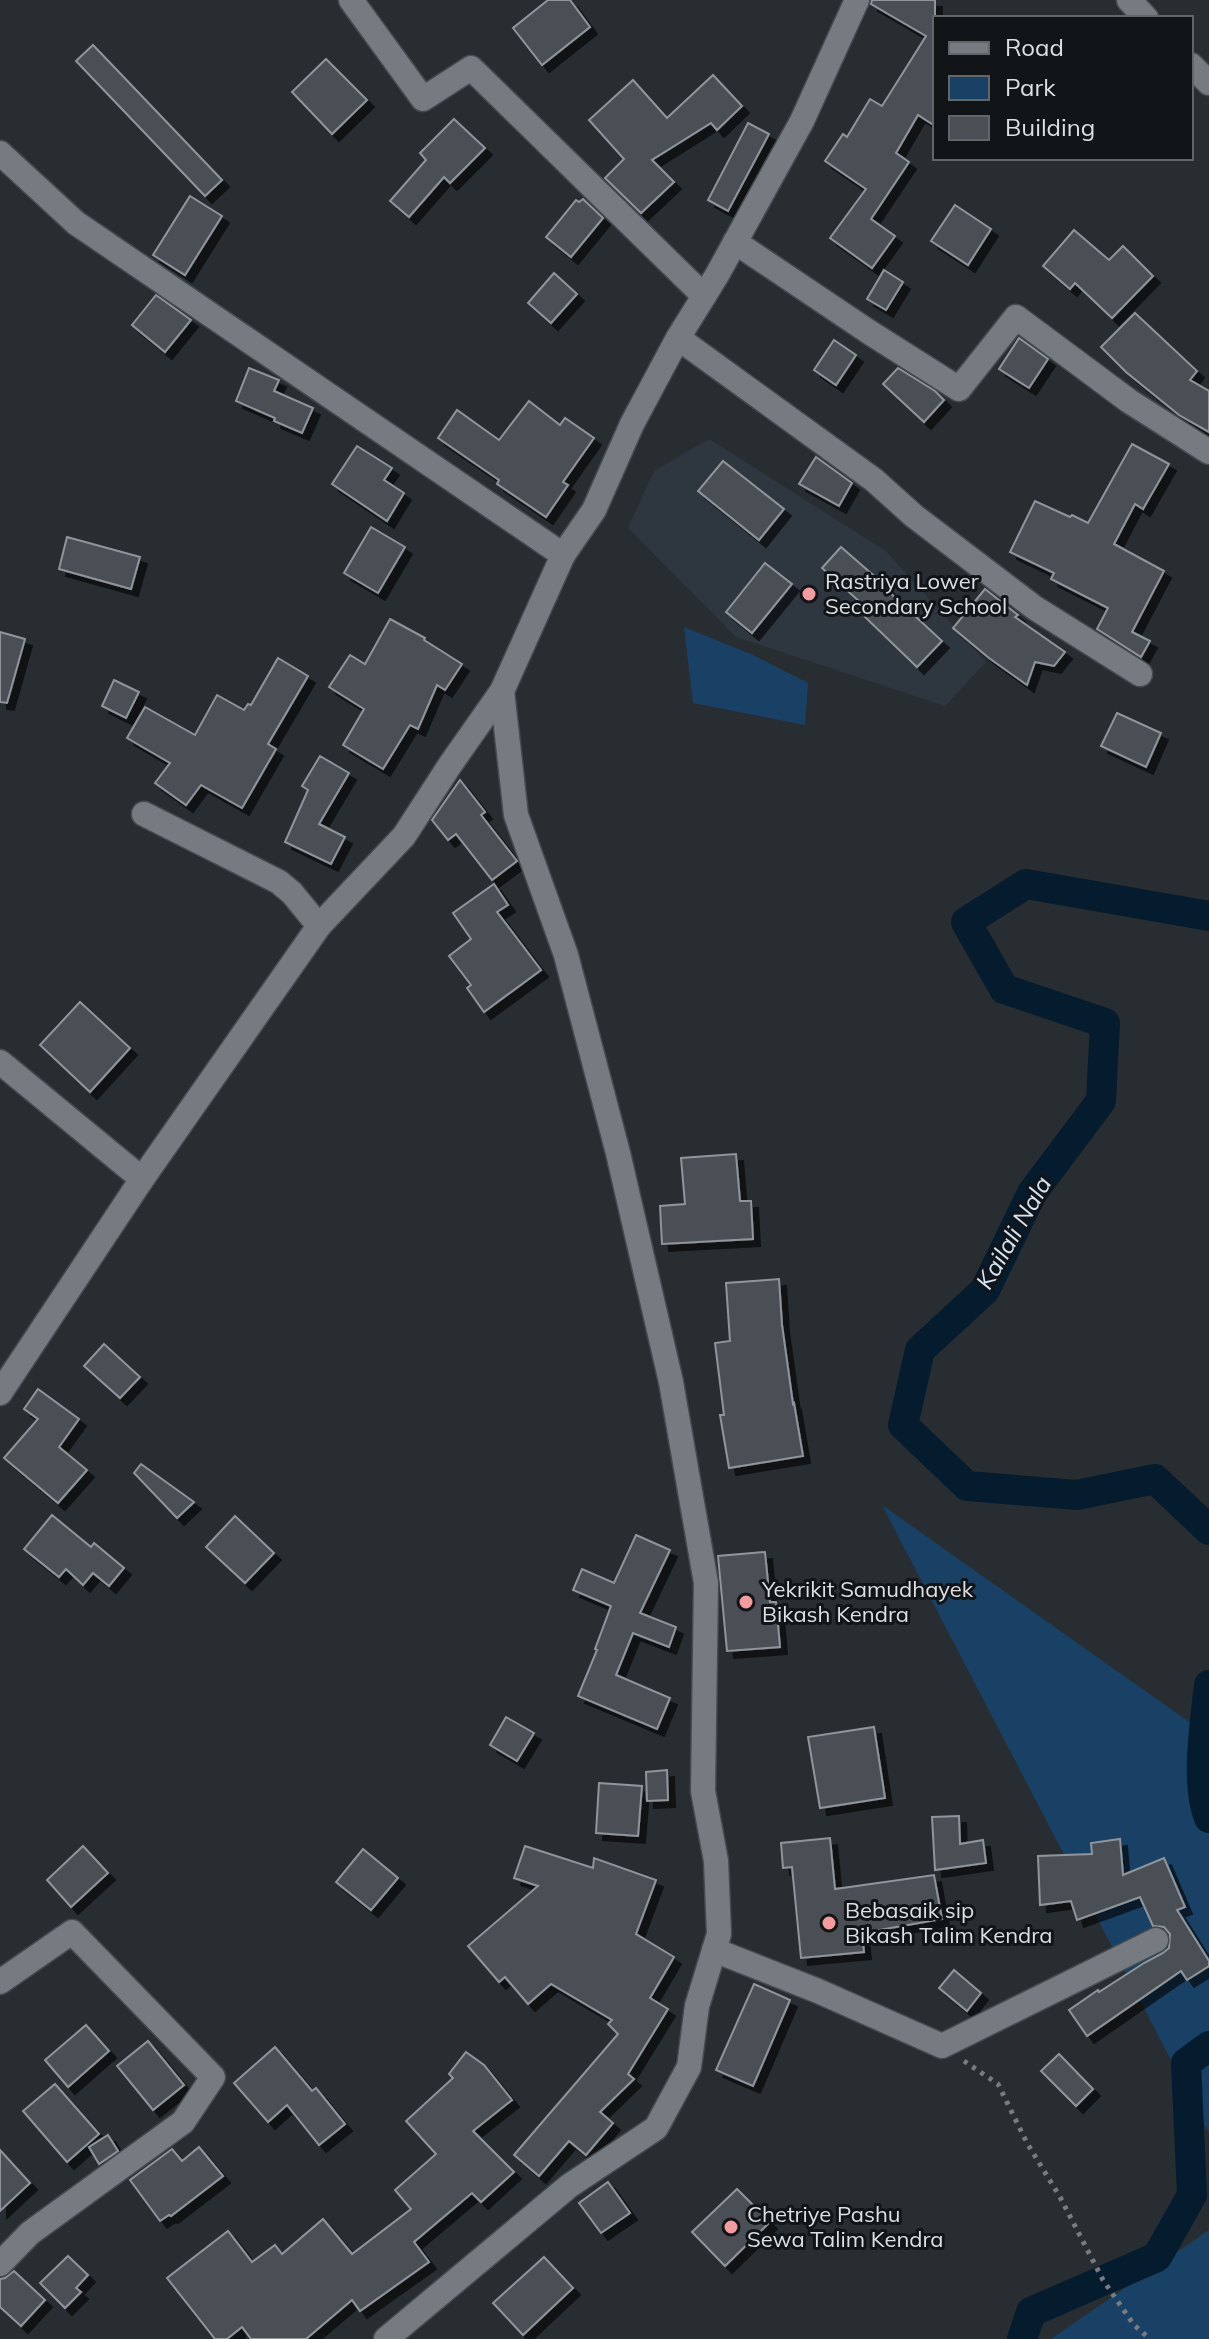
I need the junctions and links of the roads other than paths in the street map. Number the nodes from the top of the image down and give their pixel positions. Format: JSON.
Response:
{"nodes":[{"id":1,"x":351,"y":0,"type":"edge"},
{"id":2,"x":857,"y":0,"type":"edge"},
{"id":3,"x":1129,"y":0,"type":"edge"},
{"id":4,"x":1144,"y":16,"type":"edge"},
{"id":5,"x":1193,"y":67,"type":"edge"},
{"id":6,"x":1209,"y":83,"type":"edge"},
{"id":7,"x":0,"y":153,"type":"edge"},
{"id":8,"x":735,"y":242,"type":"junction"},
{"id":9,"x":704,"y":296,"type":"junction"},
{"id":10,"x":678,"y":338,"type":"junction"},
{"id":11,"x":1209,"y":452,"type":"edge"},
{"id":12,"x":563,"y":555,"type":"junction"},
{"id":13,"x":1140,"y":674,"type":"dead end"},
{"id":14,"x":502,"y":691,"type":"junction"},
{"id":15,"x":144,"y":814,"type":"dead end"},
{"id":16,"x":319,"y":926,"type":"junction"},
{"id":17,"x":0,"y":1062,"type":"edge"},
{"id":18,"x":142,"y":1179,"type":"junction"},
{"id":19,"x":0,"y":1393,"type":"edge"},
{"id":20,"x":1156,"y":1940,"type":"dead end"},
{"id":21,"x":714,"y":1950,"type":"junction"},
{"id":22,"x":0,"y":1982,"type":"edge"},
{"id":23,"x":0,"y":2264,"type":"edge"},
{"id":24,"x":386,"y":2339,"type":"edge"}],
"edges":[{"from":1,"to":9,"type":"street"},
{"from":2,"to":8,"type":"street"},
{"from":3,"to":4,"type":"street"},
{"from":5,"to":6,"type":"street"},
{"from":7,"to":12,"type":"street"},
{"from":8,"to":9,"type":"street"},
{"from":8,"to":11,"type":"street"},
{"from":9,"to":10,"type":"street"},
{"from":10,"to":12,"type":"street"},
{"from":10,"to":13,"type":"street"},
{"from":12,"to":14,"type":"street"},
{"from":14,"to":16,"type":"street"},
{"from":14,"to":21,"type":"street"},
{"from":15,"to":16,"type":"street"},
{"from":16,"to":18,"type":"street"},
{"from":17,"to":18,"type":"street"},
{"from":18,"to":19,"type":"street"},
{"from":20,"to":21,"type":"street"},
{"from":21,"to":24,"type":"street"},
{"from":22,"to":23,"type":"street"}]}
